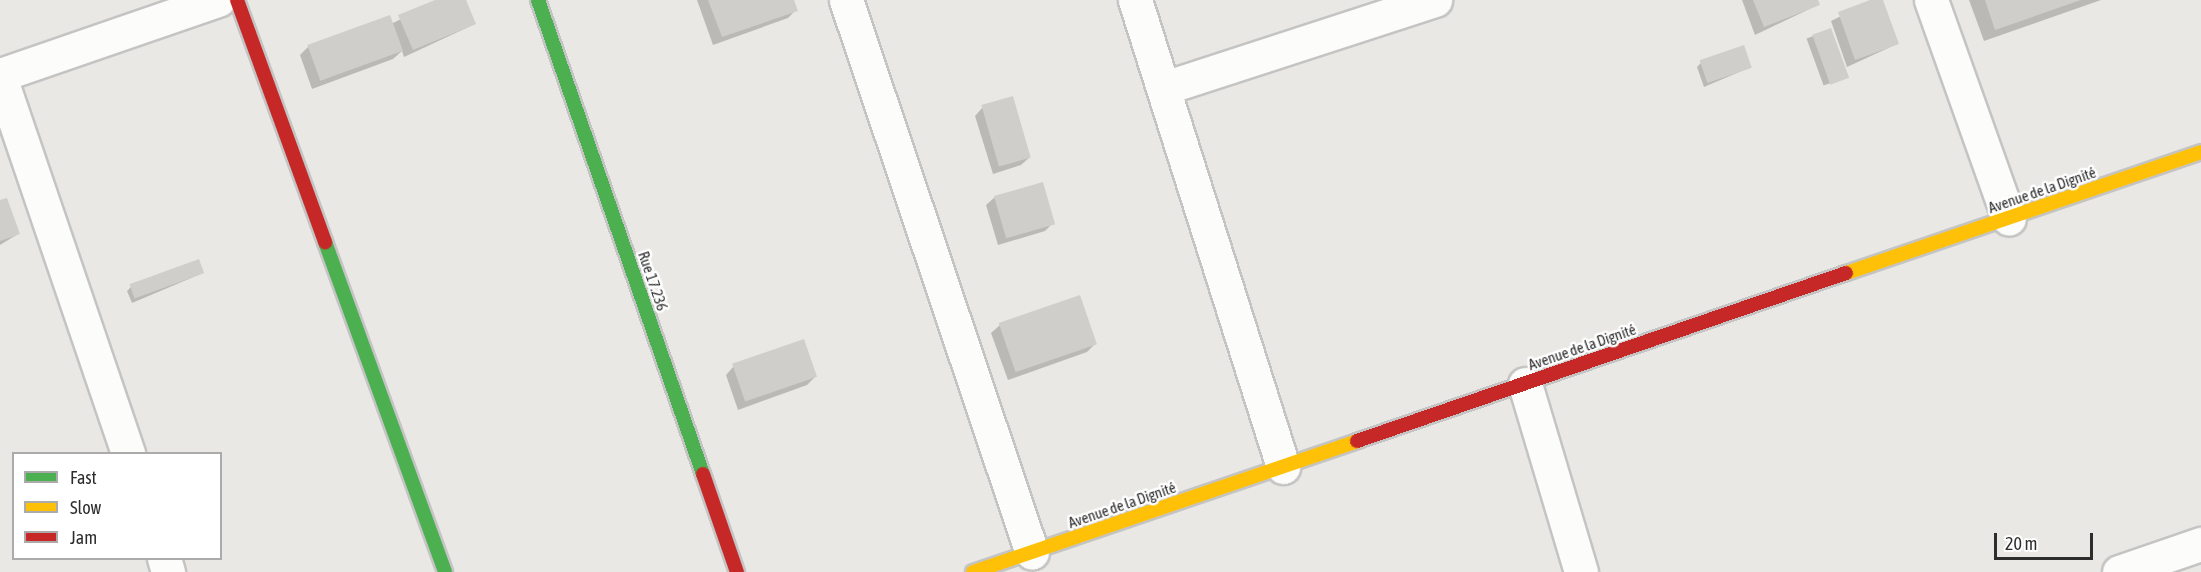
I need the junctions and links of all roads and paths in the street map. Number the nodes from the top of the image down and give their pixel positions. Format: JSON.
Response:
{"nodes":[{"id":1,"x":218,"y":0,"type":"edge"},
{"id":2,"x":237,"y":0,"type":"edge"},
{"id":3,"x":538,"y":0,"type":"edge"},
{"id":4,"x":846,"y":0,"type":"edge"},
{"id":5,"x":1135,"y":0,"type":"edge"},
{"id":6,"x":1435,"y":0,"type":"edge"},
{"id":7,"x":1931,"y":0,"type":"edge"},
{"id":8,"x":1395,"y":6,"type":"edge"},
{"id":9,"x":0,"y":76,"type":"edge"},
{"id":10,"x":1167,"y":87,"type":"junction"},
{"id":11,"x":2201,"y":152,"type":"edge"},
{"id":12,"x":2009,"y":219,"type":"junction"},
{"id":13,"x":1525,"y":384,"type":"junction"},
{"id":14,"x":128,"y":452,"type":"edge"},
{"id":15,"x":1283,"y":467,"type":"junction"},
{"id":16,"x":2201,"y":544,"type":"edge"},
{"id":17,"x":1032,"y":553,"type":"junction"},
{"id":18,"x":445,"y":572,"type":"edge"},
{"id":19,"x":737,"y":572,"type":"edge"},
{"id":20,"x":973,"y":572,"type":"edge"},
{"id":21,"x":1581,"y":572,"type":"edge"},
{"id":22,"x":2119,"y":572,"type":"edge"}],
"edges":[{"from":1,"to":9,"type":"street"},
{"from":2,"to":18,"type":"street"},
{"from":3,"to":19,"type":"street","name":"Rue 17.236"},
{"from":4,"to":17,"type":"street"},
{"from":5,"to":10,"type":"street"},
{"from":6,"to":8,"type":"street"},
{"from":7,"to":12,"type":"street"},
{"from":8,"to":10,"type":"street"},
{"from":9,"to":14,"type":"street"},
{"from":10,"to":15,"type":"street"},
{"from":11,"to":12,"type":"street","name":"Avenue de la Dignité"},
{"from":12,"to":13,"type":"street","name":"Avenue de la Dignité"},
{"from":13,"to":15,"type":"street","name":"Avenue de la Dignité"},
{"from":13,"to":21,"type":"street"},
{"from":15,"to":17,"type":"street","name":"Avenue de la Dignité"},
{"from":16,"to":22,"type":"street"},
{"from":17,"to":20,"type":"street","name":"Avenue de la Dignité"}]}
